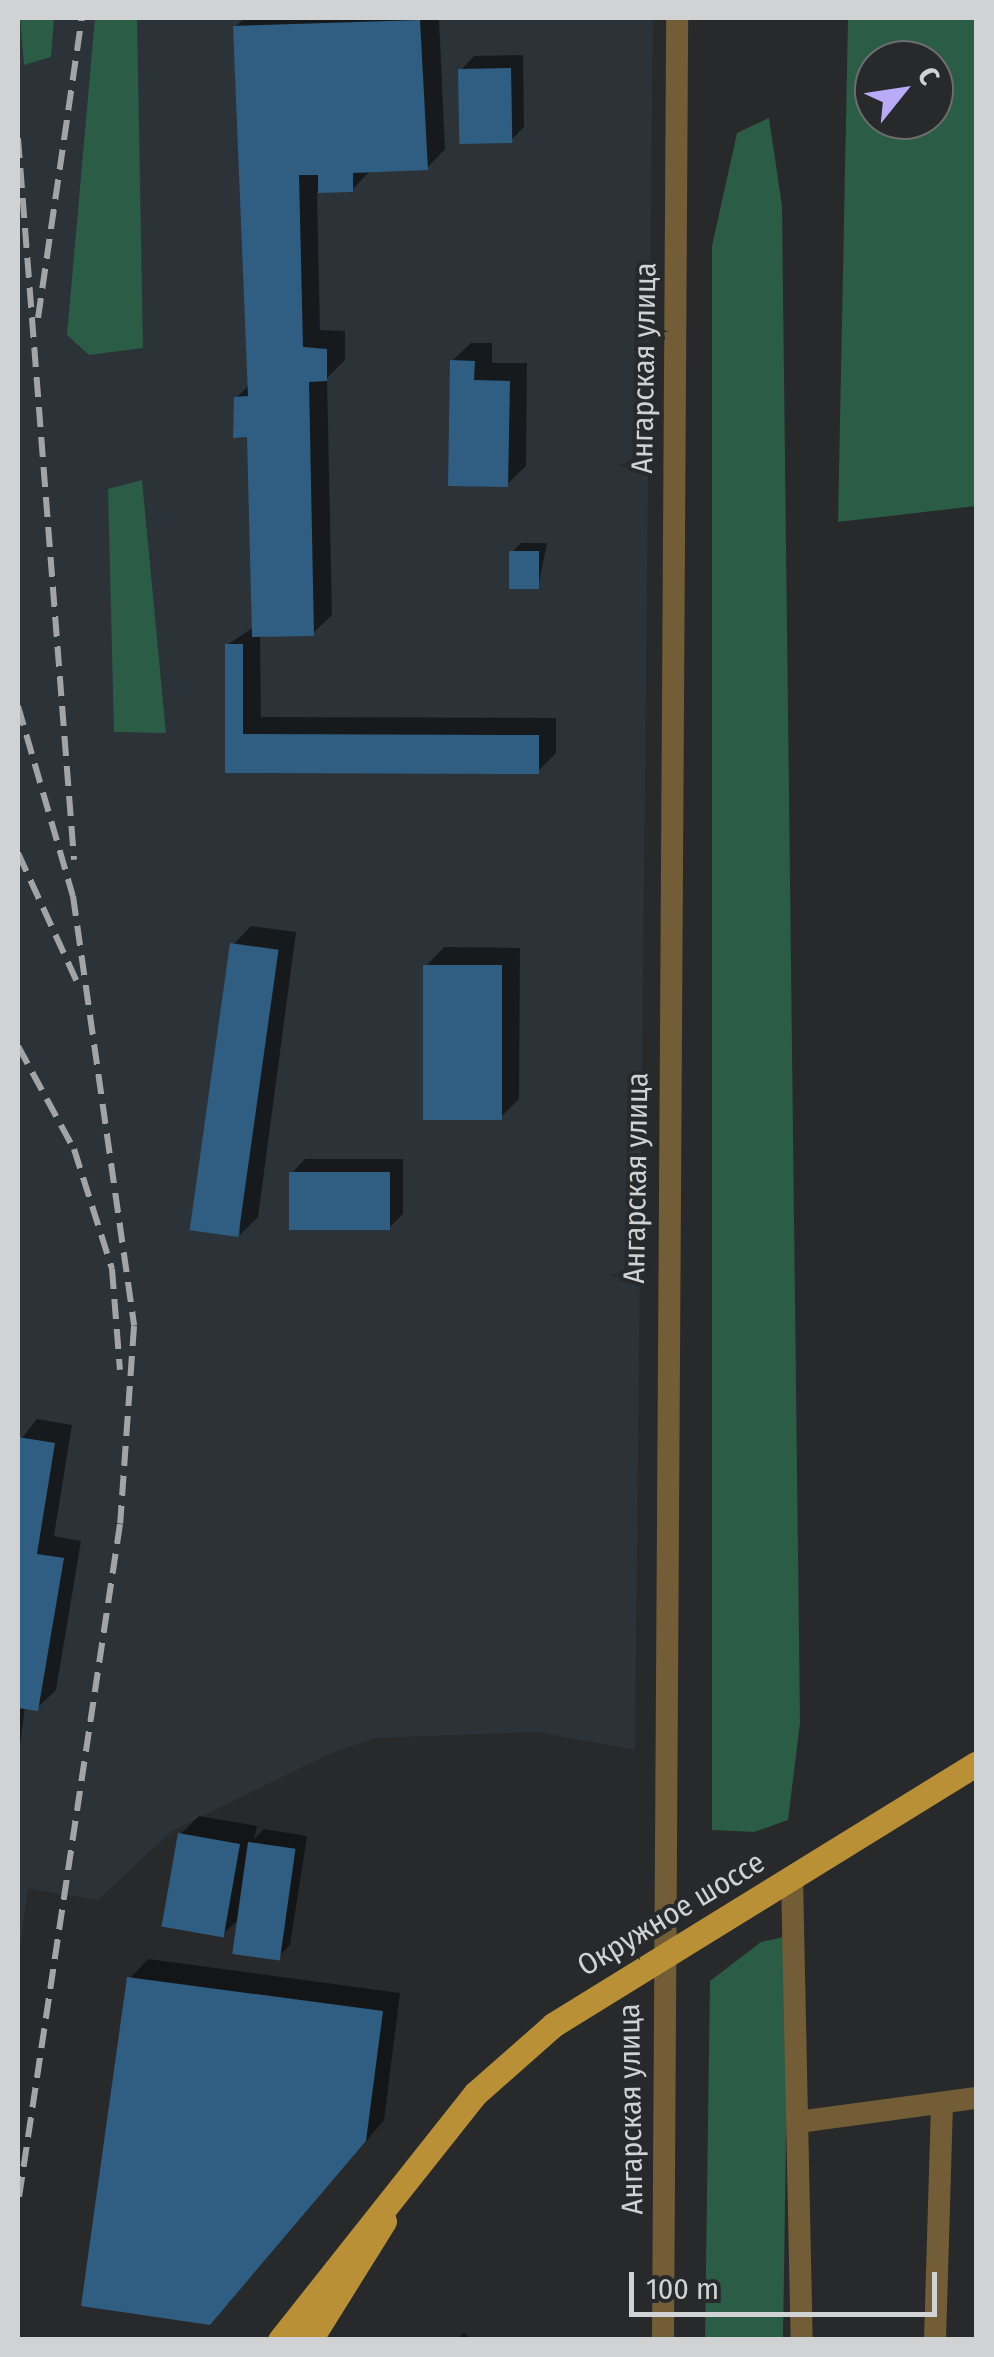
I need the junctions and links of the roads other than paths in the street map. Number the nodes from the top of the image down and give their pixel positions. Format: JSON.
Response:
{"nodes":[{"id":1,"x":677,"y":18,"type":"edge"},
{"id":2,"x":976,"y":1764,"type":"edge"},
{"id":3,"x":792,"y":1878,"type":"junction"},
{"id":4,"x":660,"y":1954,"type":"junction"},
{"id":5,"x":976,"y":2098,"type":"edge"},
{"id":6,"x":942,"y":2106,"type":"junction"},
{"id":7,"x":798,"y":2122,"type":"junction"},
{"id":8,"x":426,"y":2153,"type":"junction"},
{"id":9,"x":280,"y":2340,"type":"edge"},
{"id":10,"x":310,"y":2340,"type":"edge"},
{"id":11,"x":662,"y":2340,"type":"edge"},
{"id":12,"x":802,"y":2340,"type":"edge"},
{"id":13,"x":935,"y":2340,"type":"edge"}],
"edges":[{"from":1,"to":4,"type":"street","name":"Ангарская улица"},
{"from":2,"to":3,"type":"main road","name":"Окружное шоссе"},
{"from":3,"to":4,"type":"main road","name":"Окружное шоссе"},
{"from":3,"to":7,"type":"street"},
{"from":4,"to":8,"type":"main road","name":"Окружное шоссе"},
{"from":4,"to":11,"type":"street","name":"Ангарская улица"},
{"from":5,"to":6,"type":"street"},
{"from":6,"to":7,"type":"street"},
{"from":6,"to":13,"type":"street"},
{"from":7,"to":12,"type":"street"},
{"from":8,"to":9,"type":"main road","name":"Окружное шоссе"},
{"from":8,"to":10,"type":"main road","name":"Окружное шоссе"}]}
